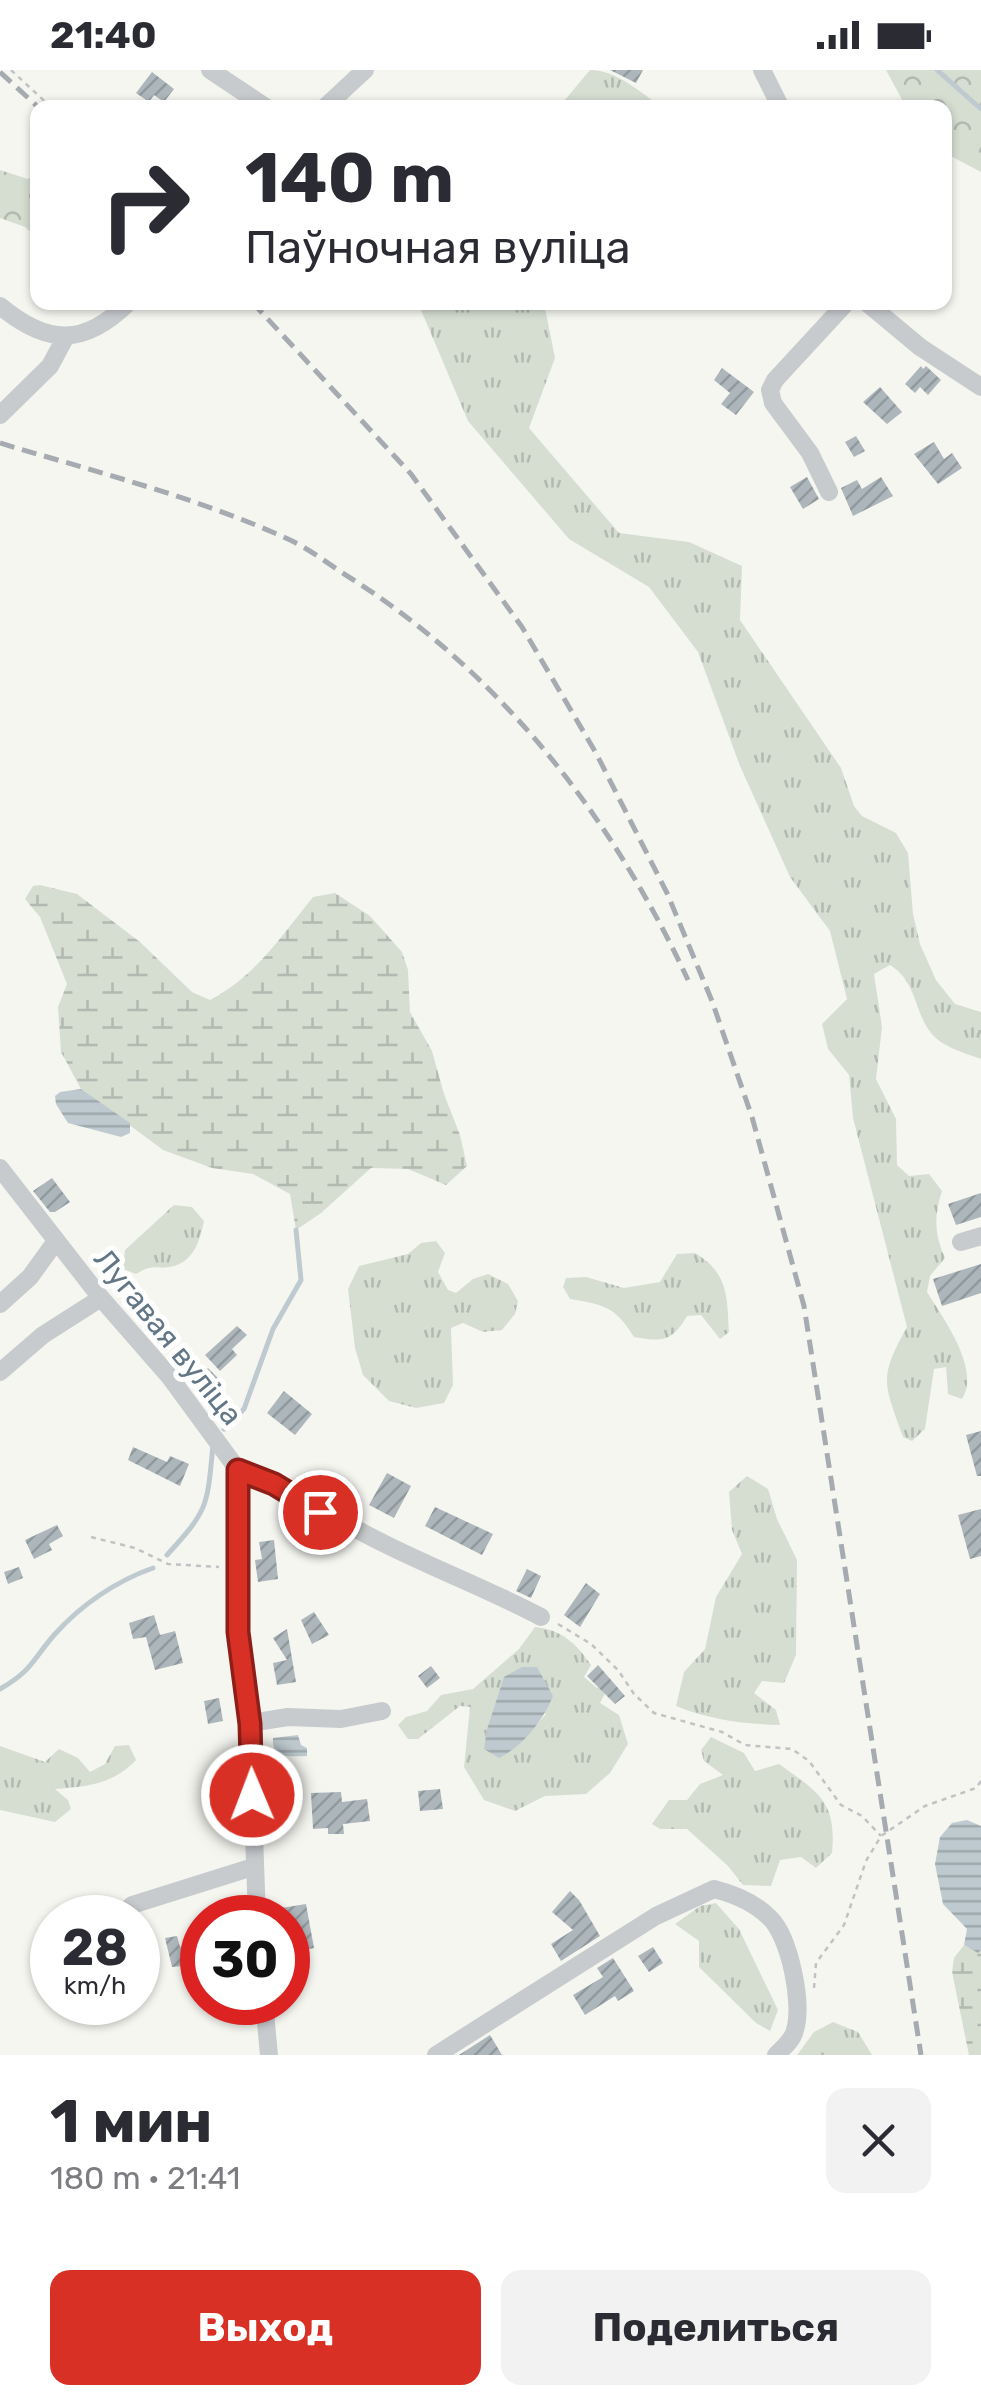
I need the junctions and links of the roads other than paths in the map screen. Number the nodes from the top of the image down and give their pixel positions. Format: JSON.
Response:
{"nodes":[{"id":1,"x":210,"y":70,"type":"edge"},
{"id":2,"x":364,"y":70,"type":"edge"},
{"id":3,"x":762,"y":70,"type":"edge"},
{"id":4,"x":255,"y":100,"type":"edge"},
{"id":5,"x":332,"y":100,"type":"edge"},
{"id":6,"x":777,"y":100,"type":"edge"},
{"id":7,"x":0,"y":306,"type":"edge"},
{"id":8,"x":118,"y":310,"type":"edge"},
{"id":9,"x":840,"y":310,"type":"edge"},
{"id":10,"x":876,"y":310,"type":"edge"},
{"id":11,"x":65,"y":338,"type":"junction"},
{"id":12,"x":981,"y":388,"type":"edge"},
{"id":13,"x":0,"y":415,"type":"edge"},
{"id":14,"x":828,"y":492,"type":"dead end"},
{"id":15,"x":0,"y":1168,"type":"edge"},
{"id":16,"x":981,"y":1236,"type":"edge"},
{"id":17,"x":56,"y":1241,"type":"junction"},
{"id":18,"x":961,"y":1242,"type":"dead end"},
{"id":19,"x":101,"y":1298,"type":"junction"},
{"id":20,"x":0,"y":1304,"type":"edge"},
{"id":21,"x":0,"y":1372,"type":"edge"},
{"id":22,"x":238,"y":1470,"type":"junction"},
{"id":23,"x":541,"y":1617,"type":"road end"},
{"id":24,"x":382,"y":1710,"type":"dead end"},
{"id":25,"x":250,"y":1724,"type":"junction"},
{"id":26,"x":253,"y":1867,"type":"junction"},
{"id":27,"x":256,"y":1895,"type":"edge"},
{"id":28,"x":160,"y":1896,"type":"edge"},
{"id":29,"x":266,"y":2025,"type":"edge"},
{"id":30,"x":269,"y":2055,"type":"edge"},
{"id":31,"x":436,"y":2055,"type":"edge"},
{"id":32,"x":776,"y":2055,"type":"edge"}],
"edges":[{"from":1,"to":4,"type":"street"},
{"from":2,"to":5,"type":"street"},
{"from":3,"to":6,"type":"street"},
{"from":7,"to":11,"type":"street"},
{"from":8,"to":11,"type":"street"},
{"from":9,"to":14,"type":"street"},
{"from":10,"to":12,"type":"street"},
{"from":11,"to":13,"type":"street"},
{"from":15,"to":17,"type":"street","name":"Лугавая вуліца"},
{"from":16,"to":18,"type":"street"},
{"from":17,"to":19,"type":"street","name":"Лугавая вуліца"},
{"from":17,"to":20,"type":"street"},
{"from":19,"to":21,"type":"street"},
{"from":19,"to":22,"type":"street","name":"Лугавая вуліца"},
{"from":22,"to":23,"type":"street"},
{"from":22,"to":25,"type":"street","name":"Лугавая вуліца"},
{"from":24,"to":25,"type":"street"},
{"from":25,"to":26,"type":"street","name":"Лугавая вуліца"},
{"from":26,"to":27,"type":"street","name":"Лугавая вуліца"},
{"from":26,"to":28,"type":"street"},
{"from":29,"to":30,"type":"street"},
{"from":31,"to":32,"type":"street"}]}
